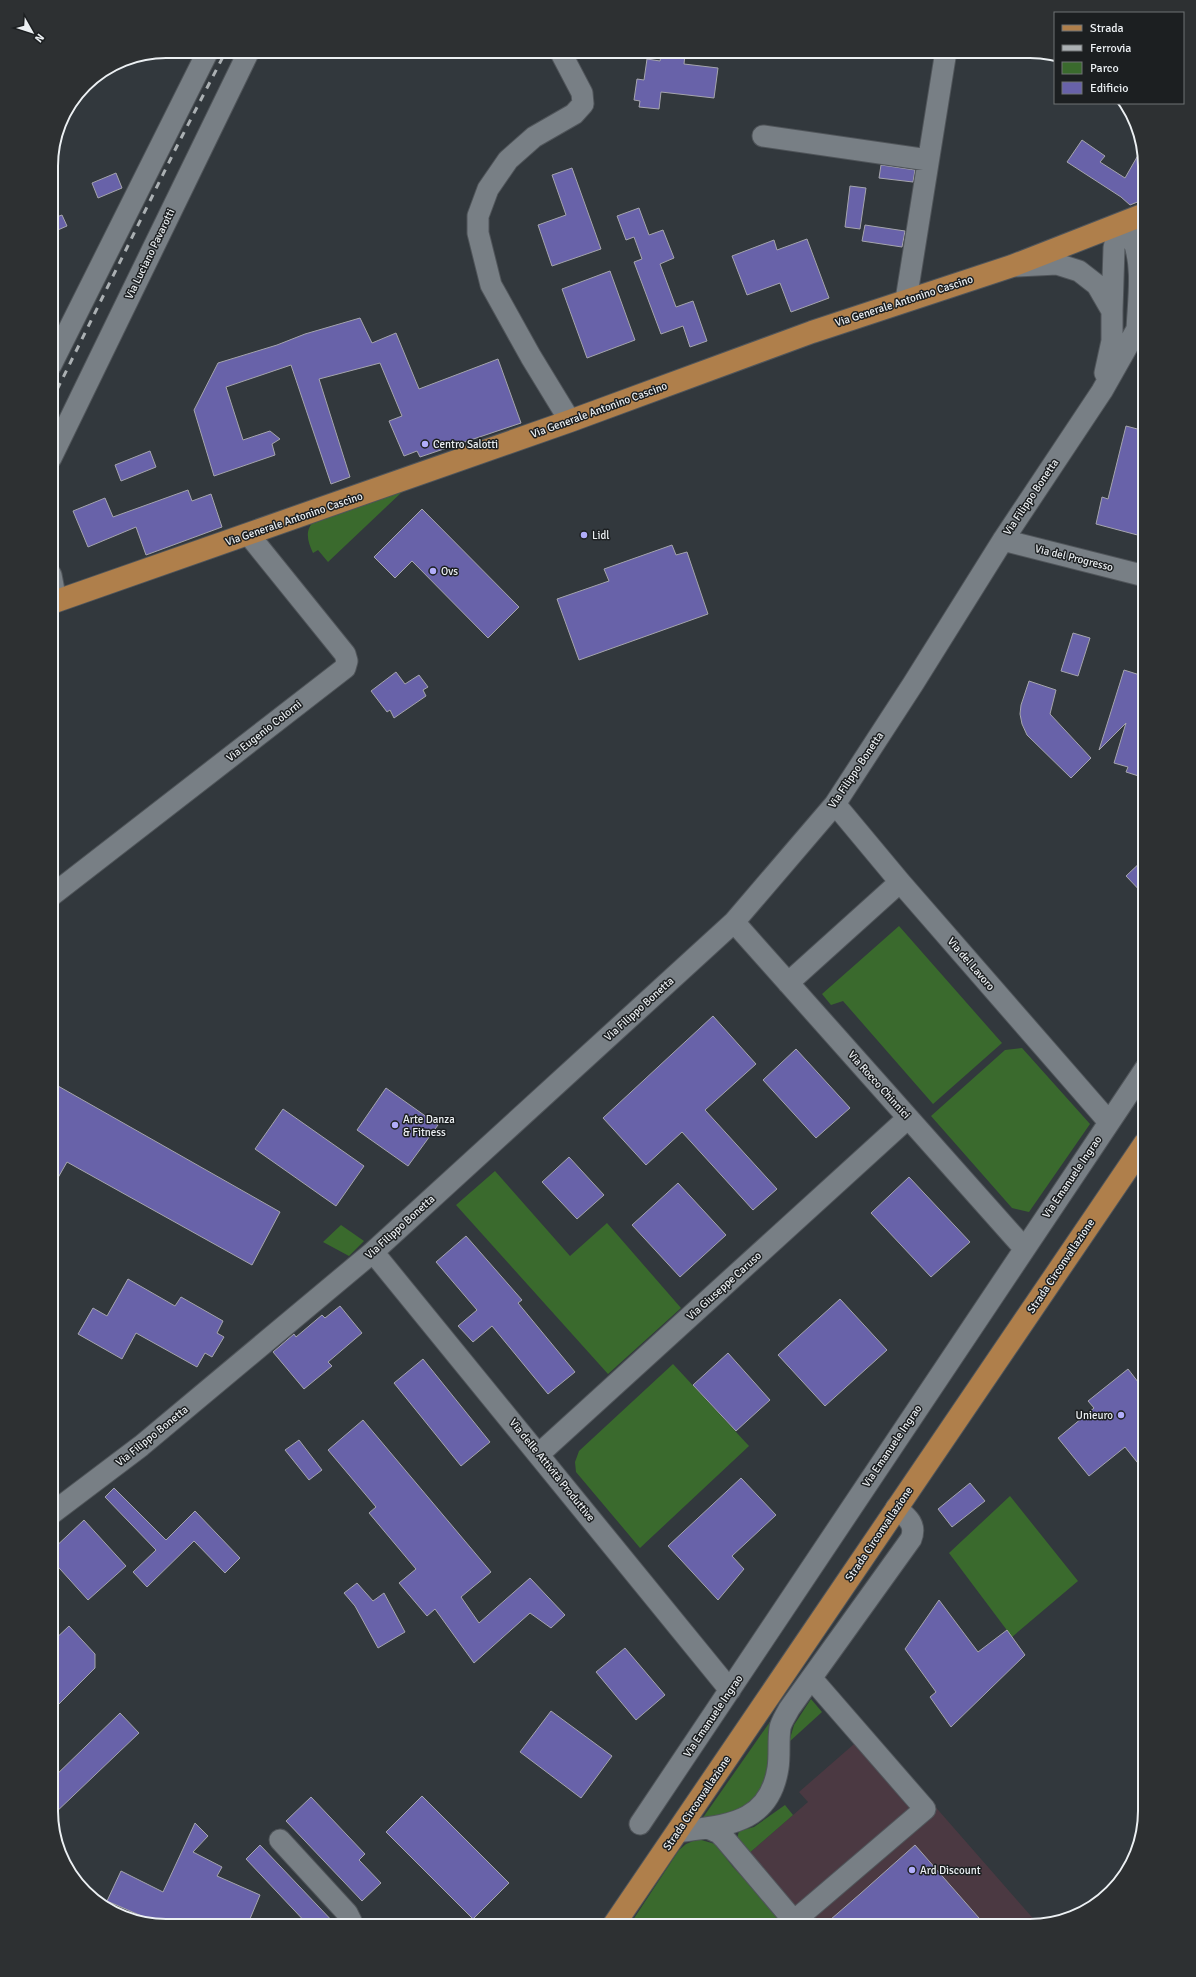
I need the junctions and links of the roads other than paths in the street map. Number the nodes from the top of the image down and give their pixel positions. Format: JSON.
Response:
{"nodes":[{"id":1,"x":204,"y":58,"type":"edge"},
{"id":2,"x":246,"y":58,"type":"edge"},
{"id":3,"x":564,"y":58,"type":"edge"},
{"id":4,"x":945,"y":58,"type":"edge"},
{"id":5,"x":763,"y":136,"type":"dead end"},
{"id":6,"x":928,"y":160,"type":"junction"},
{"id":7,"x":1138,"y":217,"type":"edge"},
{"id":8,"x":1119,"y":225,"type":"junction"},
{"id":9,"x":1012,"y":266,"type":"junction"},
{"id":10,"x":1138,"y":271,"type":"edge"},
{"id":11,"x":906,"y":300,"type":"junction"},
{"id":12,"x":1112,"y":311,"type":"junction"},
{"id":13,"x":1138,"y":328,"type":"edge"},
{"id":14,"x":58,"y":351,"type":"edge"},
{"id":15,"x":1102,"y":391,"type":"junction"},
{"id":16,"x":570,"y":421,"type":"junction"},
{"id":17,"x":58,"y":444,"type":"edge"},
{"id":18,"x":249,"y":535,"type":"junction"},
{"id":19,"x":1003,"y":540,"type":"junction"},
{"id":20,"x":1138,"y":574,"type":"edge"},
{"id":21,"x":58,"y":601,"type":"edge"},
{"id":22,"x":835,"y":804,"type":"junction"},
{"id":23,"x":900,"y":882,"type":"junction"},
{"id":24,"x":58,"y":891,"type":"edge"},
{"id":25,"x":734,"y":922,"type":"junction"},
{"id":26,"x":788,"y":983,"type":"junction"},
{"id":27,"x":1138,"y":1079,"type":"edge"},
{"id":28,"x":908,"y":1118,"type":"junction"},
{"id":29,"x":1109,"y":1122,"type":"junction"},
{"id":30,"x":1138,"y":1153,"type":"edge"},
{"id":31,"x":1024,"y":1248,"type":"junction"},
{"id":32,"x":373,"y":1252,"type":"junction"},
{"id":33,"x":539,"y":1454,"type":"junction"},
{"id":34,"x":896,"y":1508,"type":"junction"},
{"id":35,"x":58,"y":1509,"type":"edge"},
{"id":36,"x":812,"y":1678,"type":"junction"},
{"id":37,"x":730,"y":1690,"type":"junction"},
{"id":38,"x":640,"y":1824,"type":"dead end"},
{"id":39,"x":708,"y":1828,"type":"junction"},
{"id":40,"x":677,"y":1832,"type":"junction"},
{"id":41,"x":280,"y":1840,"type":"dead end"},
{"id":42,"x":350,"y":1919,"type":"edge"},
{"id":43,"x":618,"y":1919,"type":"edge"},
{"id":44,"x":788,"y":1919,"type":"edge"},
{"id":45,"x":798,"y":1919,"type":"edge"}],
"edges":[{"from":1,"to":14,"type":"street"},
{"from":2,"to":17,"type":"street","name":"Via Luciano Pavarotti"},
{"from":3,"to":16,"type":"street"},
{"from":4,"to":6,"type":"street"},
{"from":5,"to":6,"type":"street"},
{"from":6,"to":11,"type":"street"},
{"from":7,"to":8,"type":"main road","name":"Via Generale Antonino Cascino"},
{"from":8,"to":9,"type":"main road","name":"Via Generale Antonino Cascino"},
{"from":8,"to":10,"type":"street"},
{"from":8,"to":12,"type":"street"},
{"from":9,"to":11,"type":"main road","name":"Via Generale Antonino Cascino"},
{"from":9,"to":12,"type":"street"},
{"from":11,"to":16,"type":"main road","name":"Via Generale Antonino Cascino"},
{"from":12,"to":15,"type":"street"},
{"from":13,"to":15,"type":"street","name":"Via Filippo Bonetta"},
{"from":15,"to":19,"type":"street","name":"Via Filippo Bonetta"},
{"from":16,"to":18,"type":"main road","name":"Via Generale Antonino Cascino"},
{"from":18,"to":21,"type":"main road","name":"Via Generale Antonino Cascino"},
{"from":18,"to":24,"type":"street","name":"Via Eugenio Colorni"},
{"from":19,"to":20,"type":"street","name":"Via del Progresso"},
{"from":19,"to":22,"type":"street","name":"Via Filippo Bonetta"},
{"from":22,"to":23,"type":"street","name":"Via del Lavoro"},
{"from":22,"to":25,"type":"street","name":"Via Filippo Bonetta"},
{"from":23,"to":26,"type":"street"},
{"from":23,"to":29,"type":"street","name":"Via del Lavoro"},
{"from":25,"to":26,"type":"street","name":"Via Rocco Chinnici"},
{"from":25,"to":32,"type":"street","name":"Via Filippo Bonetta"},
{"from":26,"to":28,"type":"street","name":"Via Rocco Chinnici"},
{"from":27,"to":29,"type":"street","name":"Via Emanuele Ingrao"},
{"from":28,"to":31,"type":"street","name":"Via Rocco Chinnici"},
{"from":28,"to":33,"type":"street","name":"Via Giuseppe Caruso"},
{"from":29,"to":31,"type":"street","name":"Via Emanuele Ingrao"},
{"from":30,"to":34,"type":"main road","name":"Strada Circonvallazione"},
{"from":31,"to":37,"type":"street","name":"Via Emanuele Ingrao"},
{"from":32,"to":33,"type":"street","name":"Via delle Attività Produttive"},
{"from":32,"to":35,"type":"street","name":"Via Filippo Bonetta"},
{"from":33,"to":37,"type":"street","name":"Via delle Attività Produttive"},
{"from":34,"to":36,"type":"street"},
{"from":34,"to":40,"type":"main road","name":"Strada Circonvallazione"},
{"from":36,"to":39,"type":"street"},
{"from":36,"to":45,"type":"street"},
{"from":37,"to":38,"type":"street","name":"Via Emanuele Ingrao"},
{"from":39,"to":40,"type":"street"},
{"from":39,"to":44,"type":"street"},
{"from":40,"to":43,"type":"main road","name":"Strada Circonvallazione"},
{"from":41,"to":42,"type":"street"}]}
